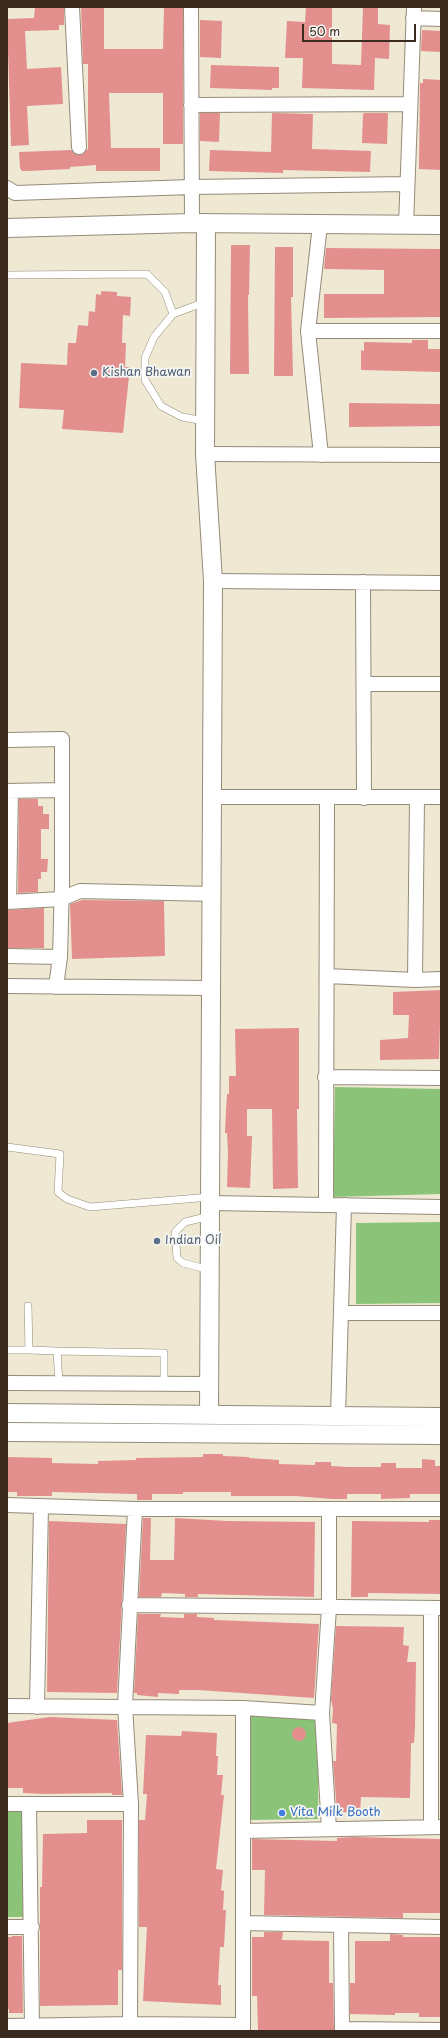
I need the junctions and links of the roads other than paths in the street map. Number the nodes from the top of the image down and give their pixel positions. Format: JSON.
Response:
{"nodes":[{"id":1,"x":72,"y":7,"type":"edge"},
{"id":2,"x":191,"y":7,"type":"edge"},
{"id":3,"x":414,"y":12,"type":"edge"},
{"id":4,"x":441,"y":19,"type":"edge"},
{"id":5,"x":410,"y":104,"type":"junction"},
{"id":6,"x":191,"y":105,"type":"junction"},
{"id":7,"x":79,"y":147,"type":"dead end"},
{"id":8,"x":407,"y":184,"type":"junction"},
{"id":9,"x":191,"y":186,"type":"junction"},
{"id":10,"x":7,"y":188,"type":"edge"},
{"id":11,"x":199,"y":223,"type":"junction"},
{"id":12,"x":320,"y":225,"type":"junction"},
{"id":13,"x":406,"y":225,"type":"junction"},
{"id":14,"x":441,"y":225,"type":"edge"},
{"id":15,"x":7,"y":228,"type":"edge"},
{"id":16,"x":7,"y":275,"type":"edge"},
{"id":17,"x":206,"y":302,"type":"junction"},
{"id":18,"x":173,"y":314,"type":"junction"},
{"id":19,"x":308,"y":331,"type":"junction"},
{"id":20,"x":441,"y":331,"type":"edge"},
{"id":21,"x":205,"y":421,"type":"junction"},
{"id":22,"x":205,"y":454,"type":"junction"},
{"id":23,"x":321,"y":455,"type":"junction"},
{"id":24,"x":441,"y":455,"type":"edge"},
{"id":25,"x":213,"y":581,"type":"junction"},
{"id":26,"x":363,"y":582,"type":"junction"},
{"id":27,"x":441,"y":583,"type":"edge"},
{"id":28,"x":364,"y":684,"type":"junction"},
{"id":29,"x":441,"y":684,"type":"edge"},
{"id":30,"x":7,"y":740,"type":"edge"},
{"id":31,"x":61,"y":790,"type":"junction"},
{"id":32,"x":9,"y":791,"type":"edge"},
{"id":33,"x":212,"y":797,"type":"junction"},
{"id":34,"x":441,"y":797,"type":"edge"},
{"id":35,"x":326,"y":798,"type":"junction"},
{"id":36,"x":364,"y":798,"type":"junction"},
{"id":37,"x":417,"y":798,"type":"junction"},
{"id":38,"x":212,"y":894,"type":"junction"},
{"id":39,"x":61,"y":899,"type":"junction"},
{"id":40,"x":8,"y":902,"type":"edge"},
{"id":41,"x":7,"y":956,"type":"edge"},
{"id":42,"x":60,"y":957,"type":"junction"},
{"id":43,"x":327,"y":976,"type":"junction"},
{"id":44,"x":441,"y":979,"type":"edge"},
{"id":45,"x":415,"y":980,"type":"junction"},
{"id":46,"x":7,"y":986,"type":"edge"},
{"id":47,"x":56,"y":987,"type":"junction"},
{"id":48,"x":211,"y":988,"type":"junction"},
{"id":49,"x":325,"y":1077,"type":"junction"},
{"id":50,"x":441,"y":1078,"type":"edge"},
{"id":51,"x":7,"y":1147,"type":"edge"},
{"id":52,"x":210,"y":1205,"type":"junction"},
{"id":53,"x":326,"y":1205,"type":"junction"},
{"id":54,"x":344,"y":1205,"type":"junction"},
{"id":55,"x":441,"y":1207,"type":"edge"},
{"id":56,"x":210,"y":1270,"type":"junction"},
{"id":57,"x":28,"y":1306,"type":"dead end"},
{"id":58,"x":441,"y":1312,"type":"edge"},
{"id":59,"x":340,"y":1313,"type":"junction"},
{"id":60,"x":7,"y":1350,"type":"edge"},
{"id":61,"x":29,"y":1350,"type":"junction"},
{"id":62,"x":58,"y":1351,"type":"junction"},
{"id":63,"x":7,"y":1383,"type":"edge"},
{"id":64,"x":59,"y":1383,"type":"junction"},
{"id":65,"x":164,"y":1384,"type":"junction"},
{"id":66,"x":210,"y":1384,"type":"junction"},
{"id":67,"x":7,"y":1413,"type":"edge"},
{"id":68,"x":209,"y":1415,"type":"junction"},
{"id":69,"x":338,"y":1416,"type":"junction"},
{"id":70,"x":441,"y":1417,"type":"edge"},
{"id":71,"x":7,"y":1432,"type":"edge"},
{"id":72,"x":441,"y":1435,"type":"edge"},
{"id":73,"x":7,"y":1505,"type":"edge"},
{"id":74,"x":41,"y":1506,"type":"junction"},
{"id":75,"x":135,"y":1509,"type":"junction"},
{"id":76,"x":329,"y":1509,"type":"junction"},
{"id":77,"x":441,"y":1509,"type":"edge"},
{"id":78,"x":128,"y":1604,"type":"junction"},
{"id":79,"x":329,"y":1608,"type":"junction"},
{"id":80,"x":436,"y":1608,"type":"edge"},
{"id":81,"x":7,"y":1706,"type":"edge"},
{"id":82,"x":125,"y":1706,"type":"junction"},
{"id":83,"x":37,"y":1707,"type":"junction"},
{"id":84,"x":242,"y":1708,"type":"junction"},
{"id":85,"x":322,"y":1712,"type":"junction"},
{"id":86,"x":436,"y":1727,"type":"edge"},
{"id":87,"x":7,"y":1804,"type":"edge"},
{"id":88,"x":131,"y":1804,"type":"junction"},
{"id":89,"x":29,"y":1805,"type":"junction"},
{"id":90,"x":436,"y":1827,"type":"edge"},
{"id":91,"x":329,"y":1829,"type":"junction"},
{"id":92,"x":243,"y":1831,"type":"junction"},
{"id":93,"x":243,"y":1924,"type":"junction"},
{"id":94,"x":341,"y":1925,"type":"junction"},
{"id":95,"x":7,"y":1927,"type":"edge"},
{"id":96,"x":32,"y":1927,"type":"junction"},
{"id":97,"x":441,"y":1927,"type":"edge"},
{"id":98,"x":130,"y":2024,"type":"junction"},
{"id":99,"x":7,"y":2026,"type":"edge"},
{"id":100,"x":32,"y":2026,"type":"junction"},
{"id":101,"x":243,"y":2028,"type":"edge"},
{"id":102,"x":342,"y":2030,"type":"edge"},
{"id":103,"x":441,"y":2030,"type":"edge"}],
"edges":[{"from":1,"to":7,"type":"street"},
{"from":2,"to":6,"type":"street"},
{"from":3,"to":4,"type":"street"},
{"from":3,"to":5,"type":"street"},
{"from":5,"to":6,"type":"street"},
{"from":5,"to":8,"type":"street"},
{"from":6,"to":9,"type":"street"},
{"from":8,"to":9,"type":"street"},
{"from":8,"to":13,"type":"street"},
{"from":9,"to":10,"type":"street"},
{"from":9,"to":11,"type":"street"},
{"from":11,"to":12,"type":"street"},
{"from":11,"to":15,"type":"street"},
{"from":11,"to":17,"type":"street"},
{"from":12,"to":13,"type":"street"},
{"from":12,"to":19,"type":"street"},
{"from":13,"to":14,"type":"street"},
{"from":16,"to":18,"type":"lane"},
{"from":17,"to":18,"type":"lane"},
{"from":17,"to":21,"type":"street"},
{"from":18,"to":21,"type":"lane"},
{"from":19,"to":20,"type":"street"},
{"from":19,"to":23,"type":"street"},
{"from":21,"to":22,"type":"street"},
{"from":22,"to":23,"type":"street"},
{"from":22,"to":25,"type":"street"},
{"from":23,"to":24,"type":"street"},
{"from":25,"to":26,"type":"street"},
{"from":25,"to":33,"type":"street"},
{"from":26,"to":27,"type":"street"},
{"from":26,"to":28,"type":"street"},
{"from":28,"to":29,"type":"street"},
{"from":28,"to":36,"type":"street"},
{"from":30,"to":31,"type":"street"},
{"from":31,"to":32,"type":"street"},
{"from":31,"to":39,"type":"street"},
{"from":32,"to":40,"type":"street"},
{"from":33,"to":35,"type":"street"},
{"from":33,"to":38,"type":"street"},
{"from":34,"to":37,"type":"street"},
{"from":35,"to":36,"type":"street"},
{"from":35,"to":43,"type":"street"},
{"from":36,"to":37,"type":"street"},
{"from":37,"to":45,"type":"street"},
{"from":38,"to":39,"type":"street"},
{"from":38,"to":48,"type":"street"},
{"from":39,"to":40,"type":"street"},
{"from":39,"to":42,"type":"street"},
{"from":41,"to":42,"type":"street"},
{"from":42,"to":47,"type":"street"},
{"from":43,"to":45,"type":"street"},
{"from":43,"to":49,"type":"street"},
{"from":44,"to":45,"type":"street"},
{"from":46,"to":47,"type":"street"},
{"from":47,"to":48,"type":"street"},
{"from":48,"to":52,"type":"street"},
{"from":49,"to":50,"type":"street"},
{"from":49,"to":53,"type":"street"},
{"from":51,"to":52,"type":"lane"},
{"from":52,"to":53,"type":"street"},
{"from":52,"to":56,"type":"street"},
{"from":52,"to":56,"type":"lane"},
{"from":53,"to":54,"type":"street"},
{"from":54,"to":55,"type":"street"},
{"from":54,"to":59,"type":"street"},
{"from":56,"to":66,"type":"street"},
{"from":57,"to":61,"type":"lane"},
{"from":58,"to":59,"type":"street"},
{"from":59,"to":69,"type":"street"},
{"from":60,"to":61,"type":"lane"},
{"from":61,"to":62,"type":"lane"},
{"from":62,"to":64,"type":"lane"},
{"from":62,"to":65,"type":"lane"},
{"from":63,"to":64,"type":"street"},
{"from":64,"to":65,"type":"street"},
{"from":65,"to":66,"type":"street"},
{"from":66,"to":68,"type":"street"},
{"from":67,"to":68,"type":"street"},
{"from":68,"to":69,"type":"street"},
{"from":69,"to":70,"type":"street"},
{"from":71,"to":72,"type":"street"},
{"from":73,"to":74,"type":"street"},
{"from":74,"to":75,"type":"street"},
{"from":74,"to":83,"type":"street"},
{"from":75,"to":76,"type":"street"},
{"from":75,"to":78,"type":"street"},
{"from":76,"to":77,"type":"street"},
{"from":76,"to":79,"type":"street"},
{"from":78,"to":79,"type":"street"},
{"from":78,"to":82,"type":"street"},
{"from":79,"to":80,"type":"street"},
{"from":79,"to":85,"type":"street"},
{"from":80,"to":86,"type":"street"},
{"from":81,"to":83,"type":"street"},
{"from":82,"to":83,"type":"street"},
{"from":82,"to":84,"type":"street"},
{"from":82,"to":88,"type":"street"},
{"from":84,"to":85,"type":"street"},
{"from":84,"to":92,"type":"street"},
{"from":85,"to":91,"type":"street"},
{"from":86,"to":90,"type":"street"},
{"from":87,"to":89,"type":"street"},
{"from":88,"to":89,"type":"street"},
{"from":88,"to":98,"type":"street"},
{"from":89,"to":96,"type":"street"},
{"from":90,"to":91,"type":"street"},
{"from":91,"to":92,"type":"street"},
{"from":92,"to":93,"type":"street"},
{"from":93,"to":94,"type":"street"},
{"from":93,"to":101,"type":"street"},
{"from":94,"to":97,"type":"street"},
{"from":94,"to":102,"type":"street"},
{"from":95,"to":96,"type":"street"},
{"from":96,"to":100,"type":"street"},
{"from":98,"to":100,"type":"street"},
{"from":98,"to":101,"type":"street"},
{"from":99,"to":100,"type":"street"},
{"from":102,"to":103,"type":"street"}]}
